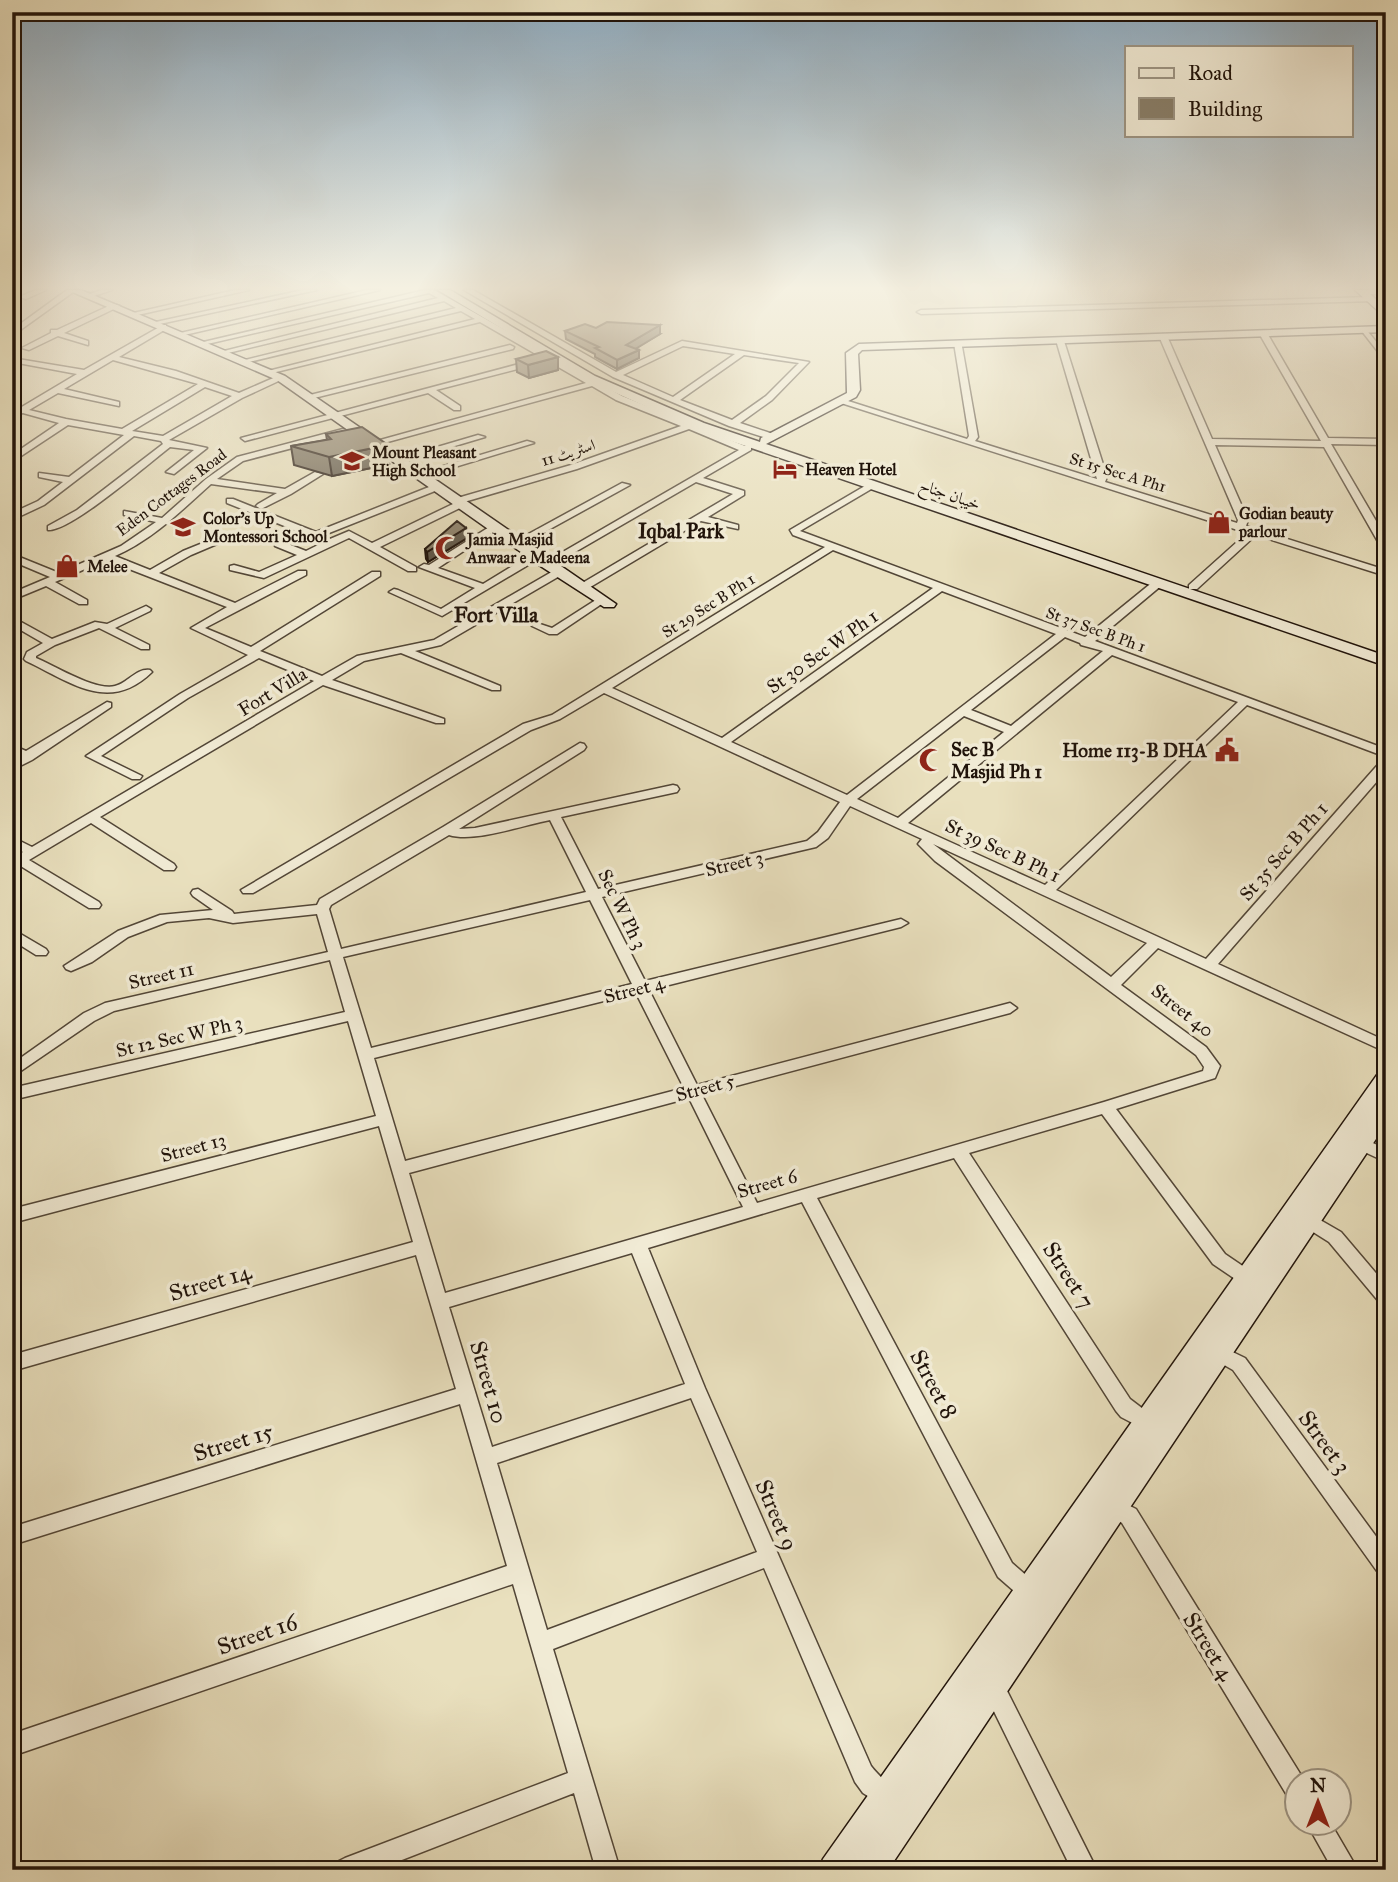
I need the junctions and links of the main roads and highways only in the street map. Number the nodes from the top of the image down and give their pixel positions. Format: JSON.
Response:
{"nodes":[{"id":1,"x":279,"y":378,"type":"edge"},
{"id":2,"x":591,"y":378,"type":"edge"},
{"id":3,"x":610,"y":378,"type":"edge"},
{"id":4,"x":853,"y":378,"type":"edge"},
{"id":5,"x":759,"y":443,"type":"junction"},
{"id":6,"x":606,"y":601,"type":"road end"},
{"id":7,"x":1249,"y":610,"type":"junction"},
{"id":8,"x":1386,"y":649,"type":"edge"},
{"id":9,"x":1386,"y":656,"type":"edge"},
{"id":10,"x":1386,"y":661,"type":"edge"},
{"id":11,"x":1386,"y":668,"type":"edge"},
{"id":12,"x":1386,"y":1077,"type":"edge"},
{"id":13,"x":1386,"y":1107,"type":"edge"},
{"id":14,"x":834,"y":1870,"type":"edge"},
{"id":15,"x":869,"y":1870,"type":"edge"}],
"edges":[{"from":1,"to":6,"type":"main road"},
{"from":2,"to":5,"type":"main road","name":"خیبان جناح"},
{"from":3,"to":5,"type":"main road","name":"خیبان جناح"},
{"from":4,"to":5,"type":"main road"},
{"from":5,"to":7,"type":"main road","name":"خیبان جناح"},
{"from":5,"to":7,"type":"main road","name":"خیبان جناح"},
{"from":7,"to":8,"type":"main road","name":"خیبان جناح"},
{"from":7,"to":9,"type":"main road"},
{"from":7,"to":10,"type":"main road","name":"خیبان جناح"},
{"from":7,"to":11,"type":"main road"},
{"from":12,"to":14,"type":"main road"},
{"from":13,"to":15,"type":"main road"}]}
